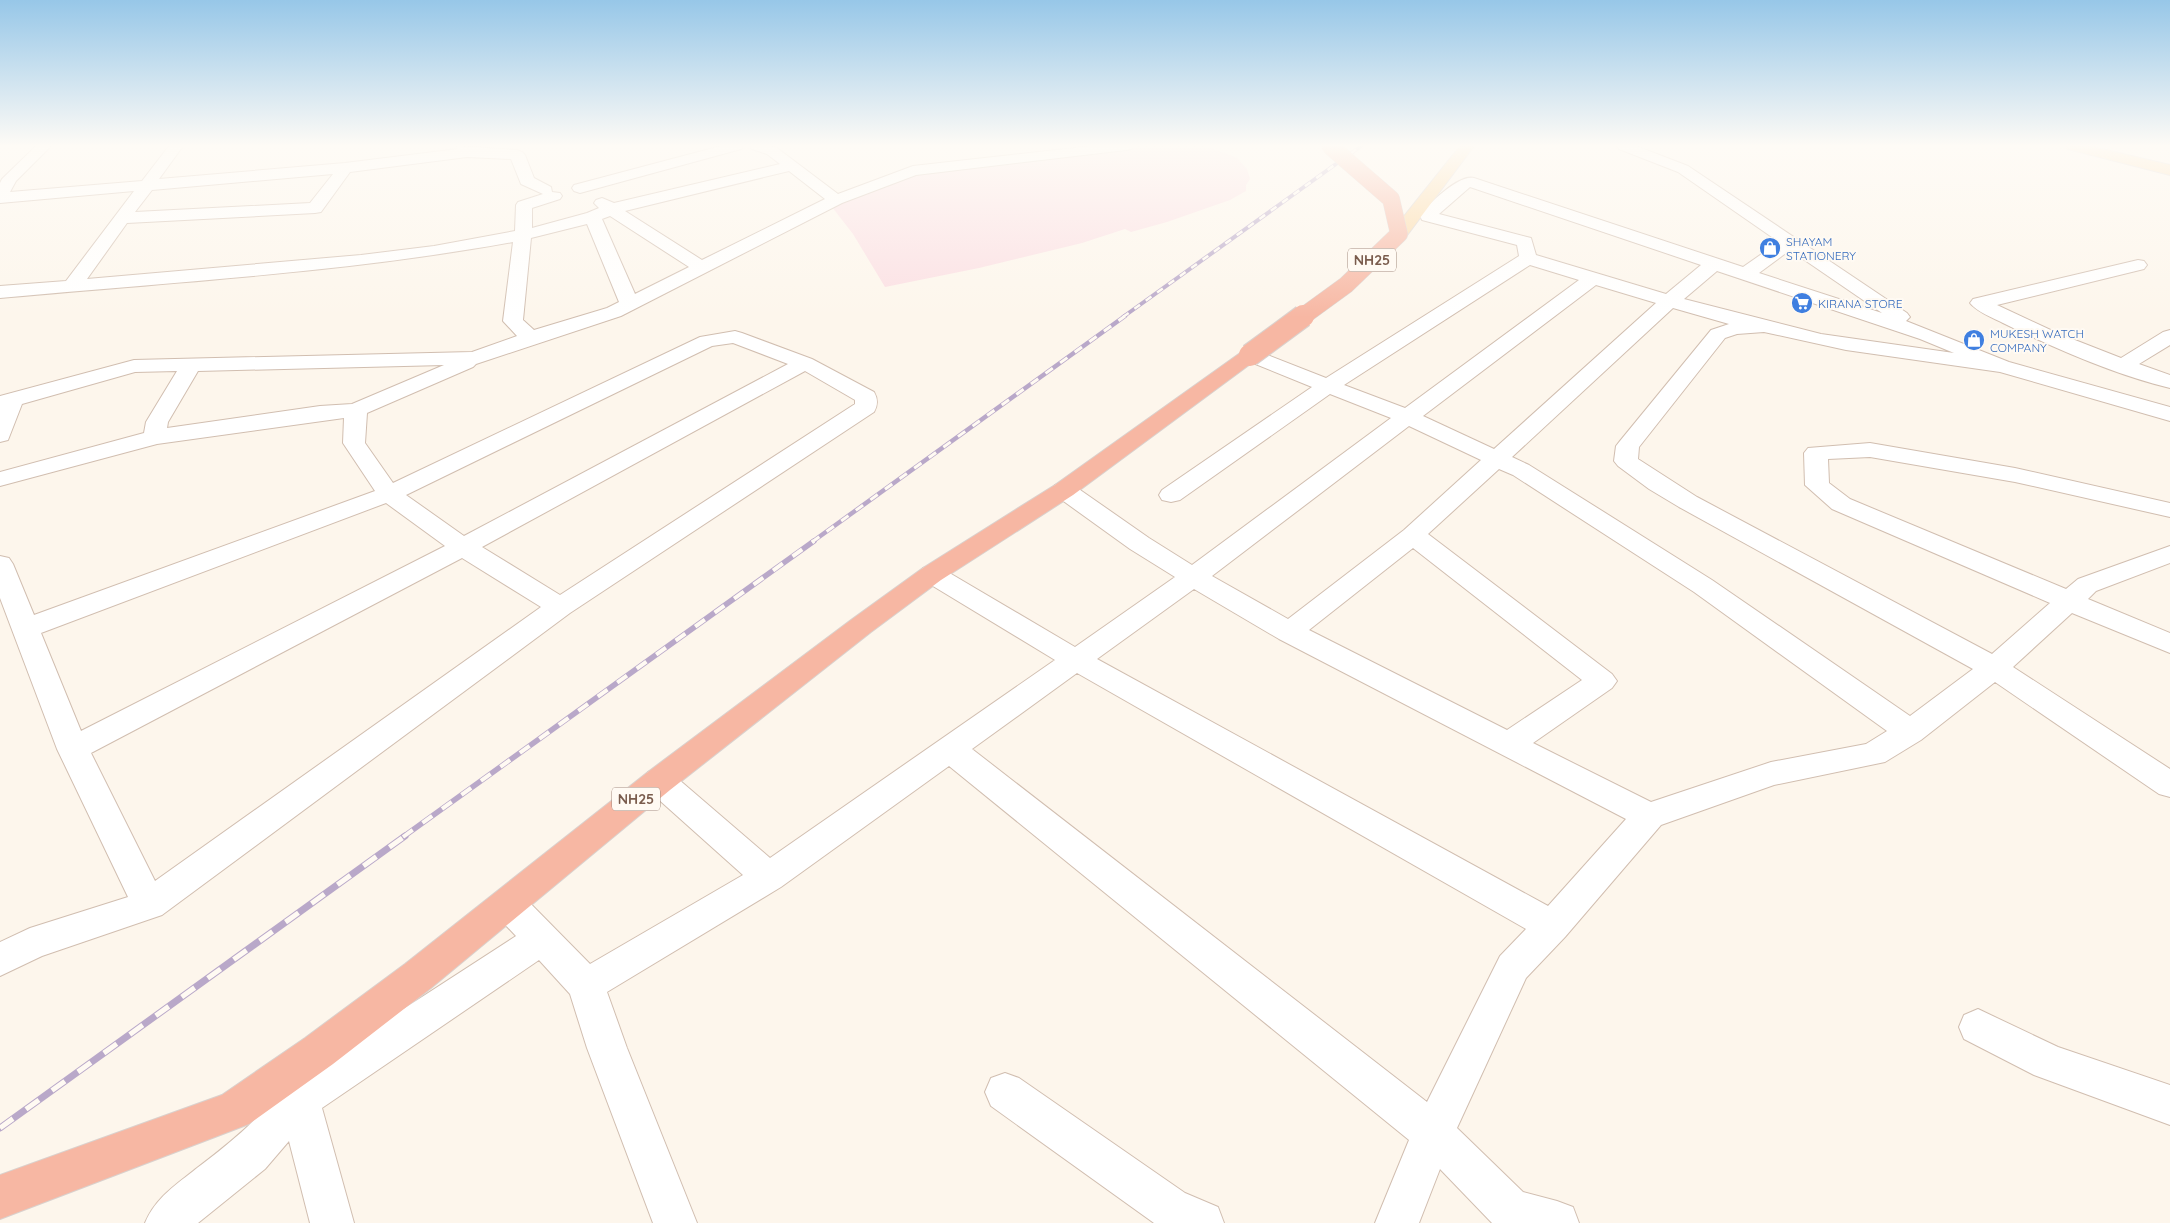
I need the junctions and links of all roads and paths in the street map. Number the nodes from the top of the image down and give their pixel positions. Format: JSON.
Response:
{"nodes":[{"id":1,"x":134,"y":203,"type":"edge"},
{"id":2,"x":319,"y":203,"type":"edge"},
{"id":3,"x":528,"y":203,"type":"edge"},
{"id":4,"x":602,"y":203,"type":"edge"},
{"id":5,"x":636,"y":203,"type":"edge"},
{"id":6,"x":830,"y":203,"type":"edge"},
{"id":7,"x":1393,"y":203,"type":"edge"},
{"id":8,"x":1423,"y":203,"type":"edge"},
{"id":9,"x":1440,"y":203,"type":"edge"},
{"id":10,"x":1537,"y":203,"type":"joint"},
{"id":11,"x":1733,"y":203,"type":"edge"},
{"id":12,"x":611,"y":209,"type":"junction"},
{"id":13,"x":593,"y":217,"type":"junction"},
{"id":14,"x":123,"y":218,"type":"junction"},
{"id":15,"x":1480,"y":230,"type":"junction"},
{"id":16,"x":1399,"y":234,"type":"junction"},
{"id":17,"x":524,"y":235,"type":"junction"},
{"id":18,"x":1790,"y":242,"type":"junction"},
{"id":19,"x":1528,"y":258,"type":"junction"},
{"id":20,"x":1714,"y":264,"type":"junction"},
{"id":21,"x":2138,"y":265,"type":"dead end"},
{"id":22,"x":702,"y":268,"type":"junction"},
{"id":23,"x":1744,"y":274,"type":"junction"},
{"id":24,"x":1592,"y":278,"type":"junction"},
{"id":25,"x":70,"y":287,"type":"junction"},
{"id":26,"x":0,"y":292,"type":"edge"},
{"id":27,"x":1670,"y":301,"type":"junction"},
{"id":28,"x":630,"y":304,"type":"junction"},
{"id":29,"x":1771,"y":328,"type":"junction"},
{"id":30,"x":1927,"y":335,"type":"junction"},
{"id":31,"x":2170,"y":336,"type":"edge"},
{"id":32,"x":530,"y":338,"type":"junction"},
{"id":33,"x":1250,"y":355,"type":"junction"},
{"id":34,"x":474,"y":358,"type":"junction"},
{"id":35,"x":805,"y":363,"type":"junction"},
{"id":36,"x":191,"y":365,"type":"junction"},
{"id":37,"x":2002,"y":366,"type":"junction"},
{"id":38,"x":2122,"y":366,"type":"junction"},
{"id":39,"x":2170,"y":382,"type":"edge"},
{"id":40,"x":1329,"y":385,"type":"junction"},
{"id":41,"x":6,"y":401,"type":"edge"},
{"id":42,"x":356,"y":410,"type":"junction"},
{"id":43,"x":2168,"y":412,"type":"edge"},
{"id":44,"x":1407,"y":417,"type":"junction"},
{"id":45,"x":0,"y":436,"type":"edge"},
{"id":46,"x":155,"y":436,"type":"junction"},
{"id":47,"x":1497,"y":459,"type":"junction"},
{"id":48,"x":0,"y":479,"type":"edge"},
{"id":49,"x":1064,"y":490,"type":"junction"},
{"id":50,"x":389,"y":494,"type":"junction"},
{"id":51,"x":1172,"y":495,"type":"dead end"},
{"id":52,"x":2170,"y":510,"type":"edge"},
{"id":53,"x":1414,"y":535,"type":"junction"},
{"id":54,"x":463,"y":548,"type":"junction"},
{"id":55,"x":2170,"y":554,"type":"edge"},
{"id":56,"x":0,"y":564,"type":"edge"},
{"id":57,"x":932,"y":574,"type":"junction"},
{"id":58,"x":1192,"y":578,"type":"junction"},
{"id":59,"x":2068,"y":601,"type":"junction"},
{"id":60,"x":560,"y":607,"type":"junction"},
{"id":61,"x":26,"y":628,"type":"junction"},
{"id":62,"x":1289,"y":632,"type":"junction"},
{"id":63,"x":2170,"y":644,"type":"edge"},
{"id":64,"x":1076,"y":660,"type":"junction"},
{"id":65,"x":1994,"y":668,"type":"junction"},
{"id":66,"x":1910,"y":732,"type":"junction"},
{"id":67,"x":1508,"y":744,"type":"junction"},
{"id":68,"x":950,"y":748,"type":"junction"},
{"id":69,"x":73,"y":749,"type":"junction"},
{"id":70,"x":658,"y":781,"type":"junction"},
{"id":71,"x":2170,"y":786,"type":"edge"},
{"id":72,"x":1649,"y":816,"type":"junction"},
{"id":73,"x":769,"y":877,"type":"junction"},
{"id":74,"x":508,"y":904,"type":"junction"},
{"id":75,"x":150,"y":905,"type":"junction"},
{"id":76,"x":1552,"y":926,"type":"junction"},
{"id":77,"x":540,"y":939,"type":"junction"},
{"id":78,"x":0,"y":960,"type":"edge"},
{"id":79,"x":586,"y":985,"type":"junction"},
{"id":80,"x":1978,"y":1027,"type":"dead end"},
{"id":81,"x":319,"y":1051,"type":"junction"},
{"id":82,"x":1005,"y":1092,"type":"dead end"},
{"id":83,"x":299,"y":1100,"type":"junction"},
{"id":84,"x":2170,"y":1105,"type":"edge"},
{"id":85,"x":1433,"y":1133,"type":"junction"},
{"id":86,"x":0,"y":1197,"type":"edge"},
{"id":87,"x":167,"y":1223,"type":"edge"},
{"id":88,"x":332,"y":1223,"type":"edge"},
{"id":89,"x":675,"y":1223,"type":"edge"},
{"id":90,"x":1202,"y":1223,"type":"edge"},
{"id":91,"x":1398,"y":1223,"type":"edge"},
{"id":92,"x":1557,"y":1223,"type":"edge"}],
"edges":[{"from":1,"to":14,"type":"street"},
{"from":2,"to":14,"type":"street"},
{"from":3,"to":17,"type":"street"},
{"from":4,"to":12,"type":"street"},
{"from":5,"to":12,"type":"street"},
{"from":6,"to":22,"type":"street"},
{"from":7,"to":16,"type":"highway","number":"NH25","bridge":true},
{"from":8,"to":16,"type":"main road"},
{"from":9,"to":15,"type":"street"},
{"from":10,"to":15,"type":"street"},
{"from":10,"to":20,"type":"street"},
{"from":11,"to":18,"type":"street"},
{"from":12,"to":13,"type":"street"},
{"from":12,"to":22,"type":"street"},
{"from":13,"to":17,"type":"street"},
{"from":13,"to":28,"type":"street"},
{"from":14,"to":25,"type":"street"},
{"from":15,"to":19,"type":"street"},
{"from":16,"to":33,"type":"highway","number":"NH25","bridge":true},
{"from":17,"to":25,"type":"street"},
{"from":17,"to":32,"type":"street"},
{"from":18,"to":23,"type":"street"},
{"from":18,"to":30,"type":"street"},
{"from":19,"to":24,"type":"street"},
{"from":19,"to":40,"type":"street"},
{"from":20,"to":23,"type":"street"},
{"from":20,"to":27,"type":"street"},
{"from":21,"to":38,"type":"street"},
{"from":22,"to":28,"type":"street"},
{"from":23,"to":30,"type":"street"},
{"from":24,"to":27,"type":"street"},
{"from":24,"to":44,"type":"street"},
{"from":25,"to":26,"type":"street"},
{"from":27,"to":29,"type":"street"},
{"from":27,"to":47,"type":"street"},
{"from":28,"to":32,"type":"street"},
{"from":29,"to":37,"type":"street"},
{"from":29,"to":65,"type":"street"},
{"from":30,"to":37,"type":"street"},
{"from":31,"to":38,"type":"street"},
{"from":32,"to":34,"type":"street"},
{"from":33,"to":40,"type":"street"},
{"from":33,"to":49,"type":"highway","number":"NH25"},
{"from":34,"to":36,"type":"street"},
{"from":34,"to":42,"type":"street"},
{"from":35,"to":50,"type":"street"},
{"from":35,"to":54,"type":"street"},
{"from":35,"to":60,"type":"street"},
{"from":36,"to":41,"type":"street"},
{"from":36,"to":46,"type":"street"},
{"from":37,"to":43,"type":"street"},
{"from":38,"to":39,"type":"street"},
{"from":40,"to":44,"type":"street"},
{"from":40,"to":51,"type":"street"},
{"from":41,"to":45,"type":"street"},
{"from":42,"to":46,"type":"street"},
{"from":42,"to":50,"type":"street"},
{"from":44,"to":47,"type":"street"},
{"from":44,"to":58,"type":"street"},
{"from":46,"to":48,"type":"street"},
{"from":47,"to":53,"type":"street"},
{"from":47,"to":66,"type":"street"},
{"from":49,"to":57,"type":"highway","number":"NH25"},
{"from":49,"to":58,"type":"street"},
{"from":50,"to":54,"type":"street"},
{"from":50,"to":61,"type":"street"},
{"from":52,"to":59,"type":"street"},
{"from":53,"to":62,"type":"street"},
{"from":53,"to":67,"type":"street"},
{"from":54,"to":60,"type":"street"},
{"from":54,"to":69,"type":"street"},
{"from":55,"to":59,"type":"street"},
{"from":56,"to":61,"type":"street"},
{"from":57,"to":64,"type":"street"},
{"from":57,"to":70,"type":"highway","number":"NH25"},
{"from":58,"to":62,"type":"street"},
{"from":58,"to":64,"type":"street"},
{"from":59,"to":63,"type":"street"},
{"from":59,"to":65,"type":"street"},
{"from":60,"to":75,"type":"street"},
{"from":61,"to":69,"type":"street"},
{"from":62,"to":67,"type":"street"},
{"from":64,"to":68,"type":"street"},
{"from":64,"to":76,"type":"street"},
{"from":65,"to":66,"type":"street"},
{"from":65,"to":71,"type":"street"},
{"from":66,"to":72,"type":"street"},
{"from":67,"to":72,"type":"street"},
{"from":68,"to":73,"type":"street"},
{"from":68,"to":85,"type":"street"},
{"from":69,"to":75,"type":"street"},
{"from":70,"to":73,"type":"street"},
{"from":70,"to":74,"type":"highway","number":"NH25"},
{"from":72,"to":76,"type":"street"},
{"from":73,"to":79,"type":"street"},
{"from":74,"to":77,"type":"street"},
{"from":74,"to":81,"type":"highway","number":"NH25"},
{"from":75,"to":78,"type":"street"},
{"from":76,"to":85,"type":"street"},
{"from":77,"to":79,"type":"street"},
{"from":77,"to":83,"type":"street"},
{"from":79,"to":89,"type":"street"},
{"from":80,"to":84,"type":"street"},
{"from":81,"to":83,"type":"street"},
{"from":81,"to":86,"type":"highway","number":"NH25"},
{"from":82,"to":90,"type":"street"},
{"from":83,"to":87,"type":"street"},
{"from":83,"to":88,"type":"street"},
{"from":85,"to":91,"type":"street"},
{"from":85,"to":92,"type":"street"}]}
